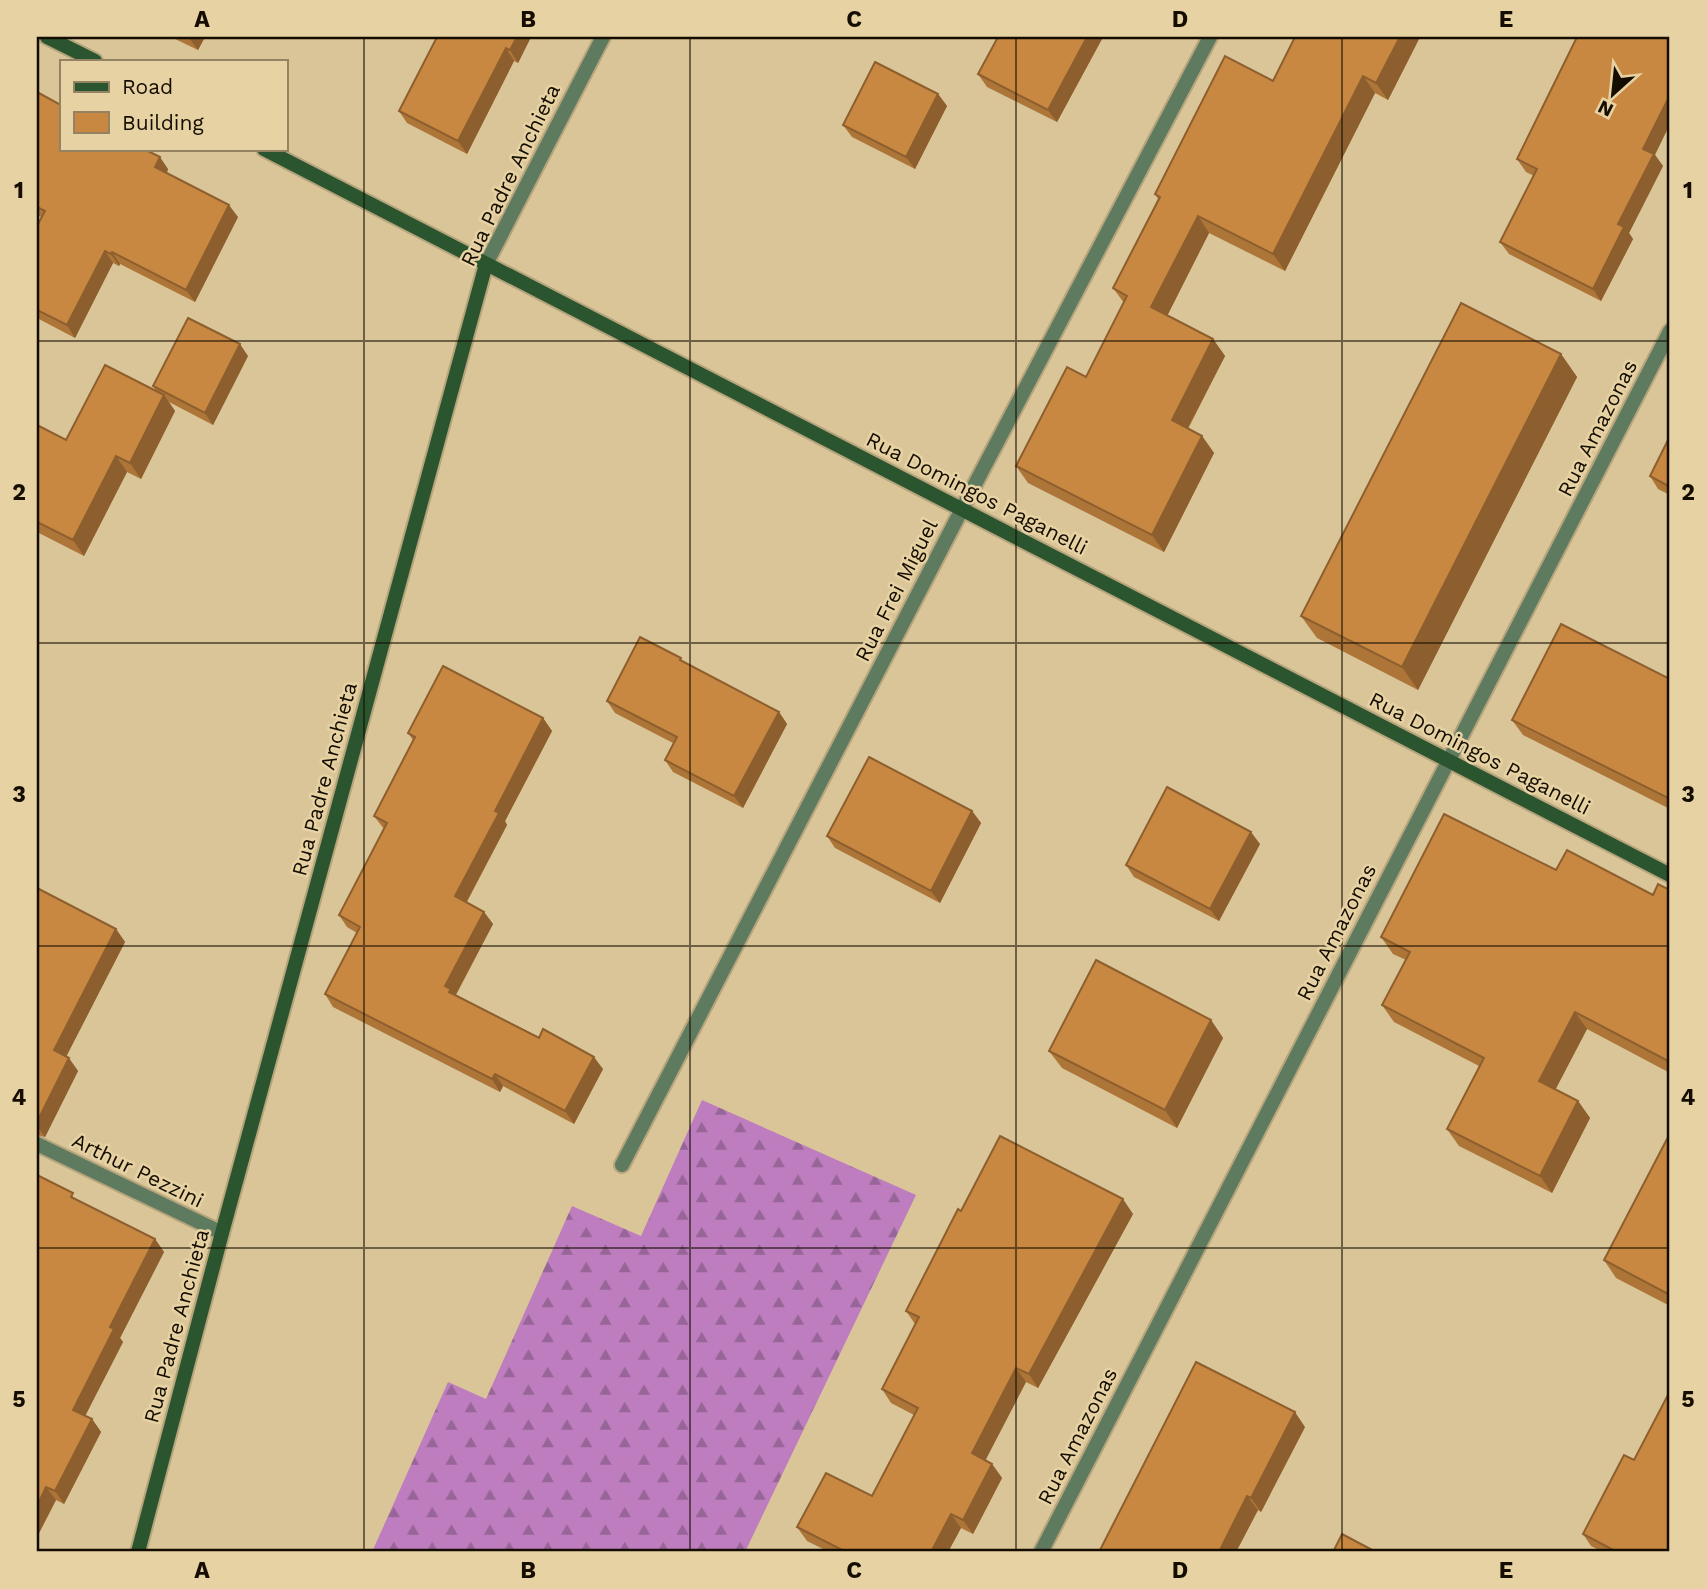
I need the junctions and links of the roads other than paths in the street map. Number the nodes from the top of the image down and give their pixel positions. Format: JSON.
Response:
{"nodes":[{"id":1,"x":47,"y":37,"type":"edge"},
{"id":2,"x":603,"y":37,"type":"edge"},
{"id":3,"x":1210,"y":37,"type":"edge"},
{"id":4,"x":92,"y":60,"type":"edge"},
{"id":5,"x":266,"y":150,"type":"edge"},
{"id":6,"x":486,"y":264,"type":"junction"},
{"id":7,"x":1670,"y":331,"type":"edge"},
{"id":8,"x":962,"y":509,"type":"junction"},
{"id":9,"x":1448,"y":761,"type":"junction"},
{"id":10,"x":1670,"y":875,"type":"edge"},
{"id":11,"x":37,"y":1144,"type":"edge"},
{"id":12,"x":622,"y":1165,"type":"dead end"},
{"id":13,"x":222,"y":1233,"type":"junction"},
{"id":14,"x":138,"y":1552,"type":"edge"},
{"id":15,"x":1041,"y":1552,"type":"edge"}],
"edges":[{"from":1,"to":4,"type":"street"},
{"from":2,"to":6,"type":"street","name":"Rua Padre Anchieta"},
{"from":3,"to":8,"type":"street","name":"Rua Frei Miguel"},
{"from":5,"to":6,"type":"street","name":"Rua Domingos Paganelli"},
{"from":6,"to":8,"type":"street","name":"Rua Domingos Paganelli"},
{"from":6,"to":13,"type":"street","name":"Rua Padre Anchieta"},
{"from":7,"to":9,"type":"street","name":"Rua Amazonas"},
{"from":8,"to":9,"type":"street","name":"Rua Domingos Paganelli"},
{"from":8,"to":12,"type":"street","name":"Rua Frei Miguel"},
{"from":9,"to":10,"type":"street","name":"Rua Domingos Paganelli"},
{"from":9,"to":15,"type":"street","name":"Rua Amazonas"},
{"from":11,"to":13,"type":"street","name":"Arthur Pezzini"},
{"from":13,"to":14,"type":"street","name":"Rua Padre Anchieta"}]}
